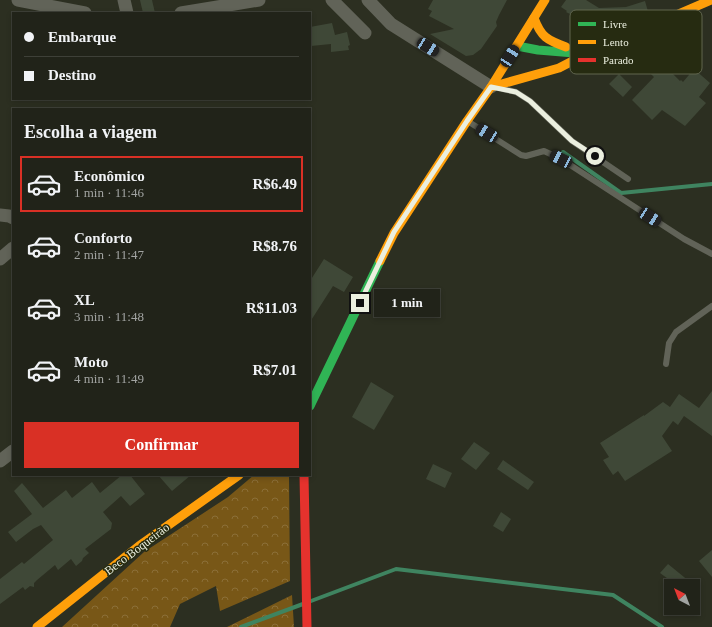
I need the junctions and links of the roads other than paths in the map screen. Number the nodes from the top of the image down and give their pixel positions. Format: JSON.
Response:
{"nodes":[{"id":1,"x":18,"y":0,"type":"edge"},
{"id":2,"x":124,"y":0,"type":"edge"},
{"id":3,"x":259,"y":0,"type":"edge"},
{"id":4,"x":332,"y":0,"type":"edge"},
{"id":5,"x":368,"y":0,"type":"edge"},
{"id":6,"x":545,"y":0,"type":"edge"},
{"id":7,"x":710,"y":0,"type":"edge"},
{"id":8,"x":225,"y":3,"type":"edge"},
{"id":9,"x":687,"y":10,"type":"edge"},
{"id":10,"x":80,"y":12,"type":"edge"},
{"id":11,"x":127,"y":12,"type":"edge"},
{"id":12,"x":185,"y":12,"type":"edge"},
{"id":13,"x":534,"y":18,"type":"junction"},
{"id":14,"x":365,"y":34,"type":"dead end"},
{"id":15,"x":517,"y":46,"type":"junction"},
{"id":16,"x":570,"y":48,"type":"edge"},
{"id":17,"x":570,"y":53,"type":"edge"},
{"id":18,"x":522,"y":56,"type":"dead end"},
{"id":19,"x":570,"y":62,"type":"edge"},
{"id":20,"x":491,"y":87,"type":"junction"},
{"id":21,"x":467,"y":121,"type":"junction"},
{"id":22,"x":628,"y":179,"type":"dead end"},
{"id":23,"x":0,"y":216,"type":"edge"},
{"id":24,"x":12,"y":218,"type":"edge"},
{"id":25,"x":12,"y":249,"type":"edge"},
{"id":26,"x":712,"y":254,"type":"edge"},
{"id":27,"x":0,"y":259,"type":"edge"},
{"id":28,"x":712,"y":306,"type":"edge"},
{"id":29,"x":666,"y":364,"type":"dead end"},
{"id":30,"x":311,"y":402,"type":"edge"},
{"id":31,"x":12,"y":452,"type":"edge"},
{"id":32,"x":0,"y":461,"type":"edge"},
{"id":33,"x":237,"y":476,"type":"edge"},
{"id":34,"x":304,"y":476,"type":"edge"},
{"id":35,"x":37,"y":627,"type":"edge"},
{"id":36,"x":307,"y":627,"type":"edge"}],
"edges":[{"from":1,"to":10,"type":"street"},
{"from":2,"to":11,"type":"street"},
{"from":3,"to":8,"type":"street"},
{"from":4,"to":14,"type":"street"},
{"from":5,"to":20,"type":"street"},
{"from":6,"to":13,"type":"main road"},
{"from":7,"to":9,"type":"main road"},
{"from":8,"to":12,"type":"street"},
{"from":13,"to":15,"type":"main road"},
{"from":13,"to":16,"type":"main road"},
{"from":15,"to":17,"type":"main road"},
{"from":15,"to":18,"type":"main road"},
{"from":15,"to":20,"type":"main road"},
{"from":19,"to":20,"type":"main road"},
{"from":20,"to":21,"type":"main road"},
{"from":20,"to":22,"type":"lane"},
{"from":21,"to":26,"type":"lane"},
{"from":21,"to":30,"type":"main road"},
{"from":23,"to":24,"type":"street"},
{"from":25,"to":27,"type":"street"},
{"from":28,"to":29,"type":"lane"},
{"from":31,"to":32,"type":"street"},
{"from":33,"to":35,"type":"main road","name":"Beco Boqueirão"},
{"from":34,"to":36,"type":"main road"}]}
